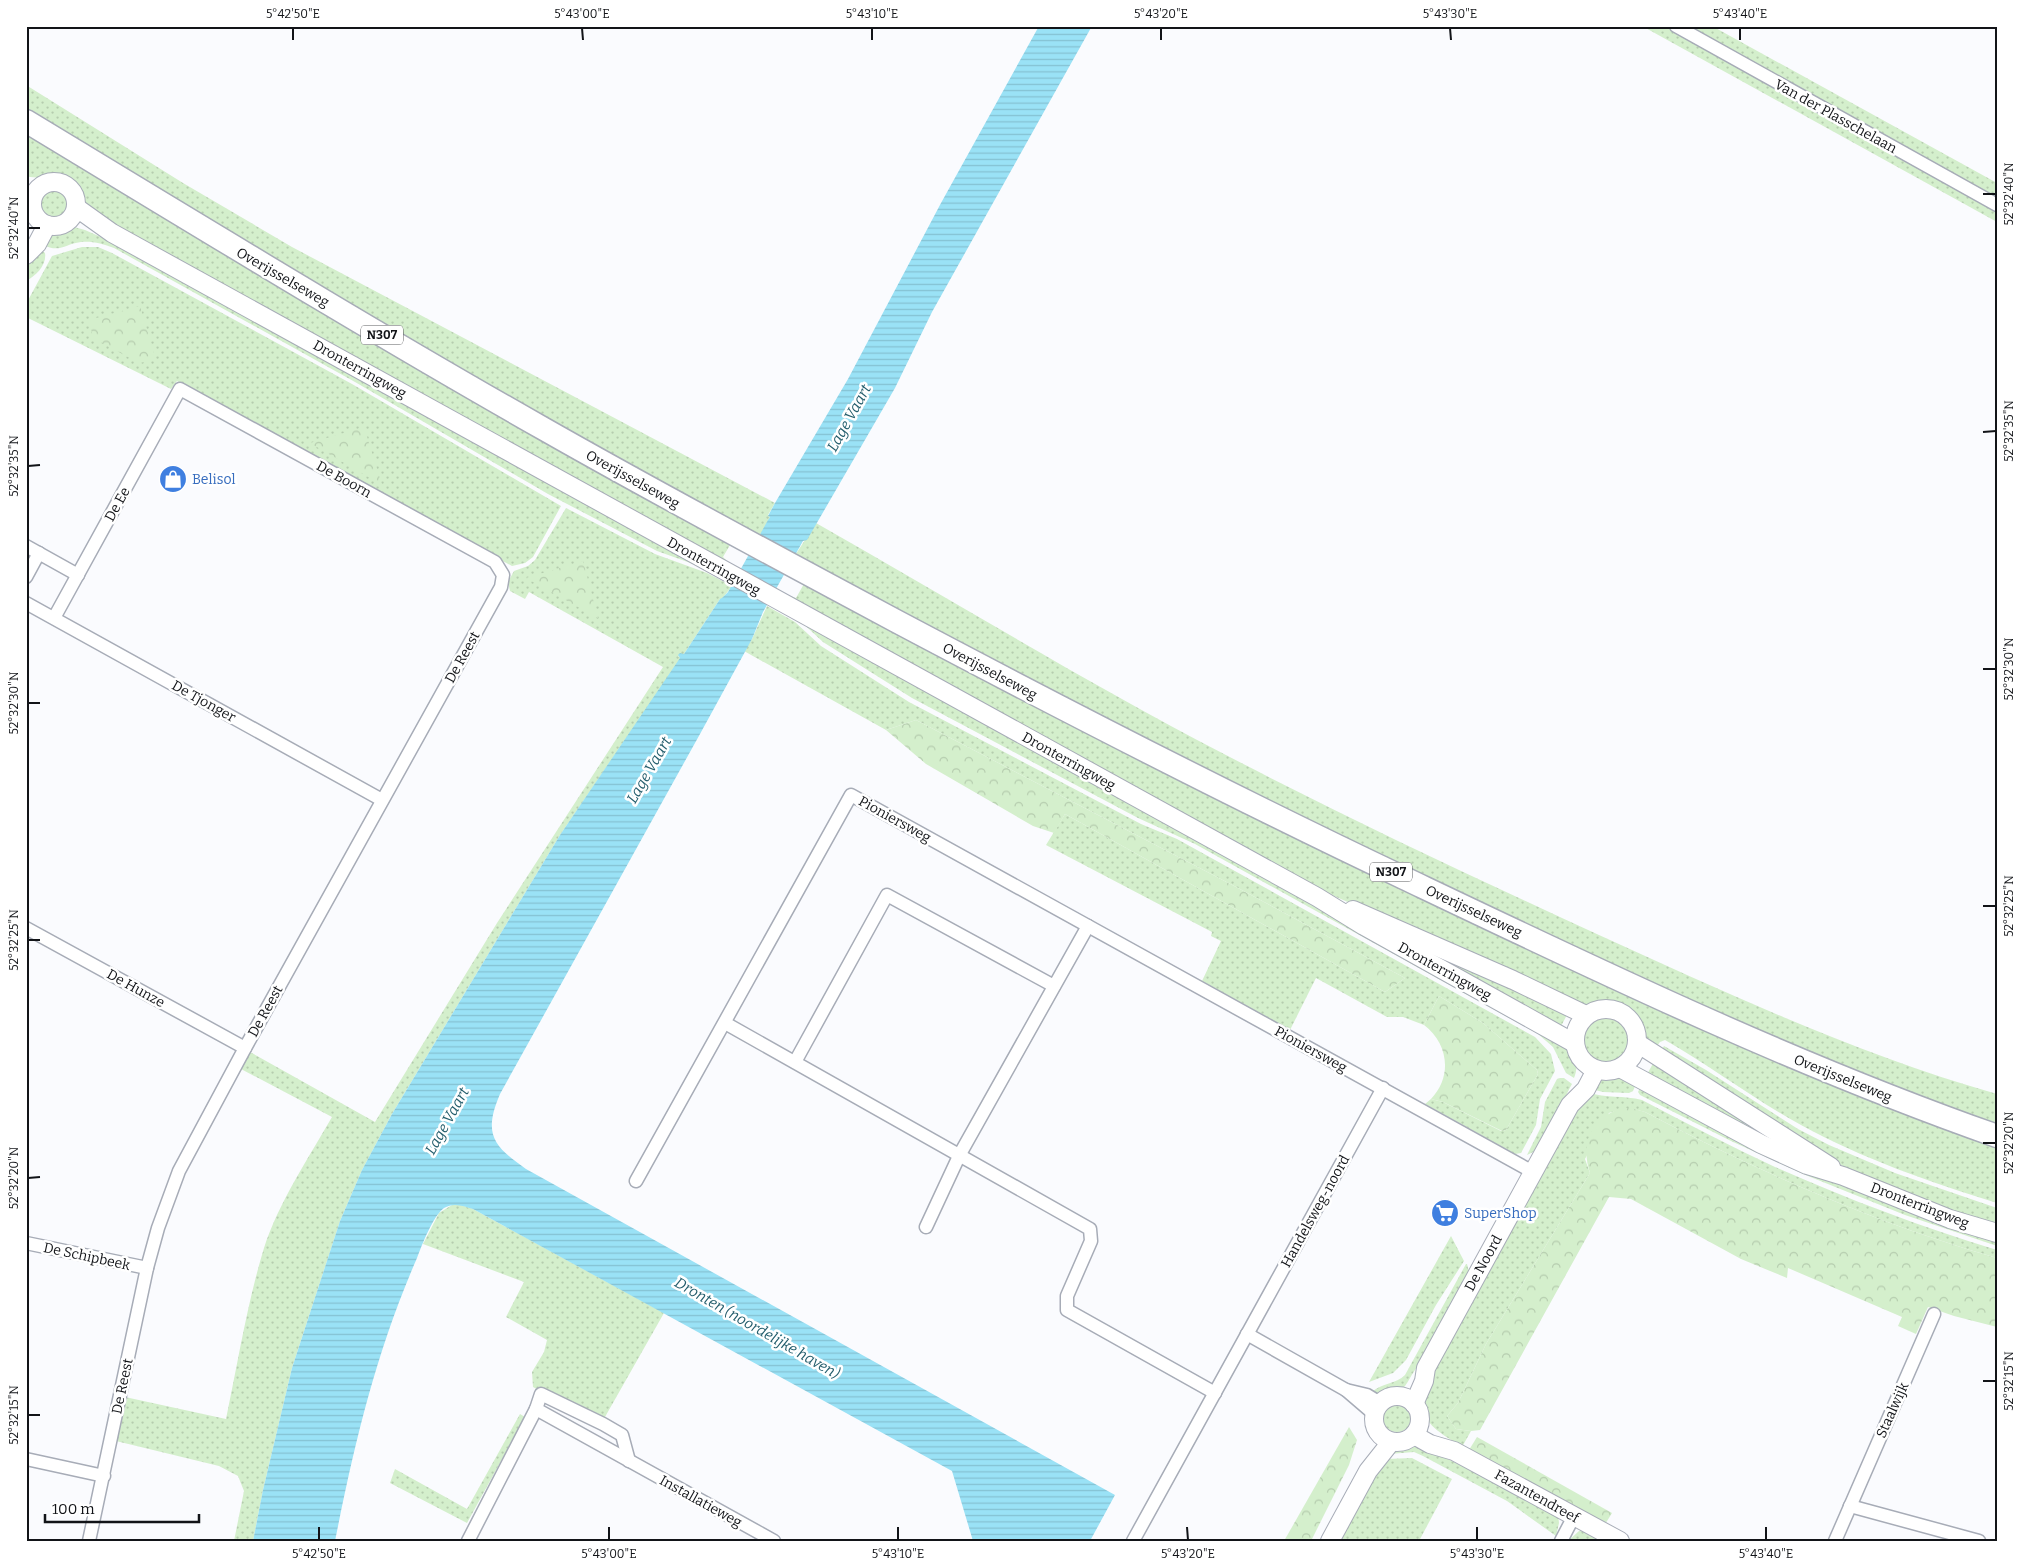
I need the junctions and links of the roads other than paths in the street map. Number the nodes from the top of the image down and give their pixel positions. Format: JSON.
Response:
{"nodes":[{"id":1,"x":1676,"y":26,"type":"edge"},
{"id":2,"x":26,"y":121,"type":"edge"},
{"id":3,"x":31,"y":189,"type":"edge"},
{"id":4,"x":1997,"y":204,"type":"edge"},
{"id":5,"x":74,"y":214,"type":"junction"},
{"id":6,"x":43,"y":223,"type":"junction"},
{"id":7,"x":26,"y":247,"type":"edge"},
{"id":8,"x":26,"y":256,"type":"edge"},
{"id":9,"x":180,"y":389,"type":"joint"},
{"id":10,"x":26,"y":546,"type":"edge"},
{"id":11,"x":39,"y":553,"type":"junction"},
{"id":12,"x":503,"y":574,"type":"joint"},
{"id":13,"x":78,"y":575,"type":"junction"},
{"id":14,"x":26,"y":577,"type":"edge"},
{"id":15,"x":26,"y":603,"type":"edge"},
{"id":16,"x":54,"y":618,"type":"junction"},
{"id":17,"x":382,"y":800,"type":"junction"},
{"id":18,"x":1317,"y":897,"type":"junction"},
{"id":19,"x":1088,"y":926,"type":"junction"},
{"id":20,"x":26,"y":928,"type":"edge"},
{"id":21,"x":1054,"y":986,"type":"junction"},
{"id":22,"x":1586,"y":1015,"type":"junction"},
{"id":23,"x":724,"y":1022,"type":"junction"},
{"id":24,"x":1574,"y":1043,"type":"junction"},
{"id":25,"x":1638,"y":1043,"type":"junction"},
{"id":26,"x":245,"y":1048,"type":"junction"},
{"id":27,"x":795,"y":1062,"type":"junction"},
{"id":28,"x":1591,"y":1066,"type":"junction"},
{"id":29,"x":1620,"y":1068,"type":"junction"},
{"id":30,"x":1382,"y":1088,"type":"junction"},
{"id":31,"x":1997,"y":1136,"type":"edge"},
{"id":32,"x":960,"y":1154,"type":"junction"},
{"id":33,"x":1533,"y":1172,"type":"junction"},
{"id":34,"x":1843,"y":1176,"type":"junction"},
{"id":35,"x":636,"y":1181,"type":"dead end"},
{"id":36,"x":926,"y":1227,"type":"dead end"},
{"id":37,"x":1997,"y":1233,"type":"edge"},
{"id":38,"x":26,"y":1243,"type":"edge"},
{"id":39,"x":147,"y":1268,"type":"junction"},
{"id":40,"x":1934,"y":1314,"type":"dead end"},
{"id":41,"x":1246,"y":1334,"type":"junction"},
{"id":42,"x":1215,"y":1393,"type":"junction"},
{"id":43,"x":1409,"y":1400,"type":"junction"},
{"id":44,"x":1377,"y":1408,"type":"junction"},
{"id":45,"x":536,"y":1409,"type":"junction"},
{"id":46,"x":1417,"y":1430,"type":"junction"},
{"id":47,"x":1386,"y":1439,"type":"junction"},
{"id":48,"x":26,"y":1459,"type":"edge"},
{"id":49,"x":629,"y":1461,"type":"junction"},
{"id":50,"x":104,"y":1476,"type":"junction"},
{"id":51,"x":1850,"y":1506,"type":"junction"},
{"id":52,"x":1574,"y":1516,"type":"junction"},
{"id":53,"x":89,"y":1541,"type":"edge"},
{"id":54,"x":468,"y":1541,"type":"edge"},
{"id":55,"x":774,"y":1541,"type":"edge"},
{"id":56,"x":1133,"y":1541,"type":"edge"},
{"id":57,"x":1330,"y":1541,"type":"edge"},
{"id":58,"x":1561,"y":1541,"type":"edge"},
{"id":59,"x":1620,"y":1541,"type":"edge"},
{"id":60,"x":1836,"y":1541,"type":"edge"},
{"id":61,"x":1979,"y":1541,"type":"edge"}],
"edges":[{"from":1,"to":4,"type":"street","name":"Van der Plasschelaan"},
{"from":2,"to":31,"type":"highway","name":"Overijsselseweg","number":"N307"},
{"from":3,"to":5,"type":"main road"},
{"from":3,"to":6,"type":"main road"},
{"from":5,"to":6,"type":"main road"},
{"from":5,"to":18,"type":"main road","name":"Dronterringweg"},
{"from":6,"to":7,"type":"main road"},
{"from":6,"to":8,"type":"main road"},
{"from":9,"to":12,"type":"street","name":"De Boorn"},
{"from":9,"to":13,"type":"street","name":"De Ee"},
{"from":10,"to":11,"type":"street"},
{"from":11,"to":13,"type":"street"},
{"from":11,"to":14,"type":"street"},
{"from":12,"to":17,"type":"street","name":"De Reest"},
{"from":13,"to":16,"type":"street","name":"De Ee"},
{"from":15,"to":16,"type":"street","name":"De Tjonger"},
{"from":16,"to":17,"type":"street","name":"De Tjonger"},
{"from":17,"to":26,"type":"street","name":"De Reest"},
{"from":18,"to":22,"type":"main road","name":"Dronterringweg"},
{"from":18,"to":24,"type":"main road","name":"Dronterringweg"},
{"from":19,"to":21,"type":"street"},
{"from":19,"to":23,"type":"street","name":"Pioniersweg"},
{"from":19,"to":30,"type":"street","name":"Pioniersweg"},
{"from":20,"to":26,"type":"street","name":"De Hunze"},
{"from":21,"to":27,"type":"street"},
{"from":21,"to":32,"type":"street"},
{"from":22,"to":24,"type":"main road"},
{"from":22,"to":25,"type":"main road"},
{"from":23,"to":27,"type":"street"},
{"from":23,"to":35,"type":"street","name":"Pioniersweg"},
{"from":24,"to":28,"type":"main road"},
{"from":25,"to":29,"type":"main road"},
{"from":25,"to":34,"type":"main road","name":"Dronterringweg"},
{"from":26,"to":39,"type":"street","name":"De Reest"},
{"from":27,"to":32,"type":"street"},
{"from":28,"to":29,"type":"main road"},
{"from":28,"to":33,"type":"main road","name":"De Noord"},
{"from":29,"to":34,"type":"main road","name":"Dronterringweg"},
{"from":30,"to":33,"type":"street","name":"Pioniersweg"},
{"from":30,"to":41,"type":"street","name":"Handelsweg-noord"},
{"from":32,"to":36,"type":"street"},
{"from":32,"to":42,"type":"street"},
{"from":33,"to":43,"type":"main road","name":"De Noord"},
{"from":34,"to":37,"type":"main road","name":"Dronterringweg"},
{"from":38,"to":39,"type":"street","name":"De Schipbeek"},
{"from":39,"to":50,"type":"street","name":"De Reest"},
{"from":40,"to":51,"type":"street","name":"Staalwijk"},
{"from":41,"to":42,"type":"street","name":"Handelsweg-noord"},
{"from":41,"to":44,"type":"street"},
{"from":42,"to":56,"type":"street","name":"Handelsweg-noord"},
{"from":43,"to":44,"type":"main road"},
{"from":43,"to":46,"type":"main road"},
{"from":44,"to":47,"type":"main road"},
{"from":45,"to":49,"type":"street","name":"Installatieweg"},
{"from":45,"to":49,"type":"street"},
{"from":45,"to":54,"type":"street"},
{"from":46,"to":47,"type":"main road"},
{"from":46,"to":52,"type":"main road","name":"Fazantendreef"},
{"from":47,"to":57,"type":"main road"},
{"from":48,"to":50,"type":"street"},
{"from":49,"to":55,"type":"street","name":"Installatieweg"},
{"from":50,"to":53,"type":"street","name":"De Reest"},
{"from":51,"to":60,"type":"street","name":"Staalwijk"},
{"from":51,"to":61,"type":"street"},
{"from":52,"to":58,"type":"street"},
{"from":52,"to":59,"type":"main road","name":"Fazantendreef"}]}
